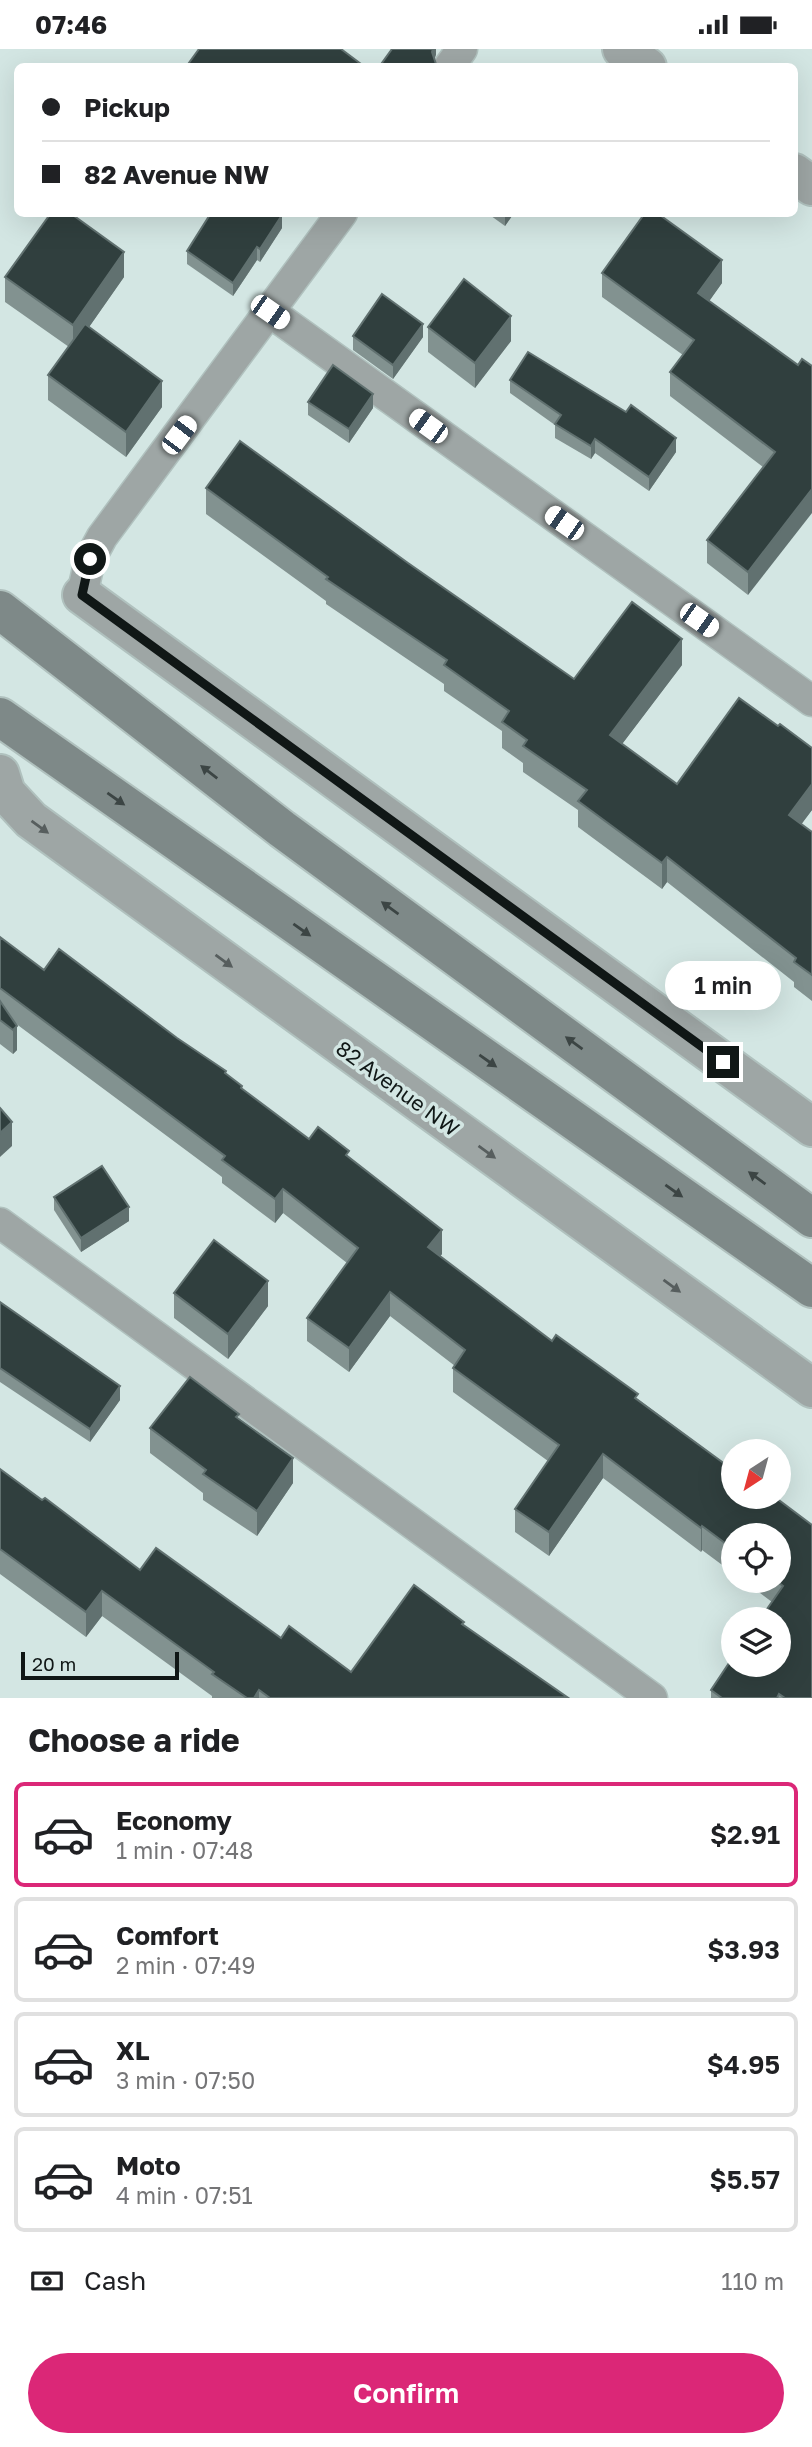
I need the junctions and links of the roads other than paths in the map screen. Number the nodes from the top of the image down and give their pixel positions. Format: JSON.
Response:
{"nodes":[{"id":1,"x":622,"y":49,"type":"edge"},
{"id":2,"x":641,"y":63,"type":"edge"},
{"id":3,"x":339,"y":217,"type":"edge"},
{"id":4,"x":270,"y":312,"type":"junction"},
{"id":5,"x":82,"y":595,"type":"joint"},
{"id":6,"x":0,"y":610,"type":"edge"},
{"id":7,"x":812,"y":701,"type":"edge"},
{"id":8,"x":0,"y":717,"type":"edge"},
{"id":9,"x":2,"y":789,"type":"edge"},
{"id":10,"x":812,"y":1127,"type":"edge"},
{"id":11,"x":812,"y":1218,"type":"edge"},
{"id":12,"x":0,"y":1223,"type":"edge"},
{"id":13,"x":812,"y":1288,"type":"edge"},
{"id":14,"x":812,"y":1388,"type":"edge"},
{"id":15,"x":652,"y":1698,"type":"edge"}],
"edges":[{"from":1,"to":2,"type":"street"},
{"from":3,"to":4,"type":"lane"},
{"from":4,"to":5,"type":"lane"},
{"from":4,"to":7,"type":"lane"},
{"from":5,"to":10,"type":"street"},
{"from":11,"to":6,"type":"main road","one_way":true},
{"from":8,"to":13,"type":"main road","one_way":true},
{"from":9,"to":14,"type":"street","name":"82 Avenue NW","one_way":true},
{"from":12,"to":15,"type":"lane"}]}
